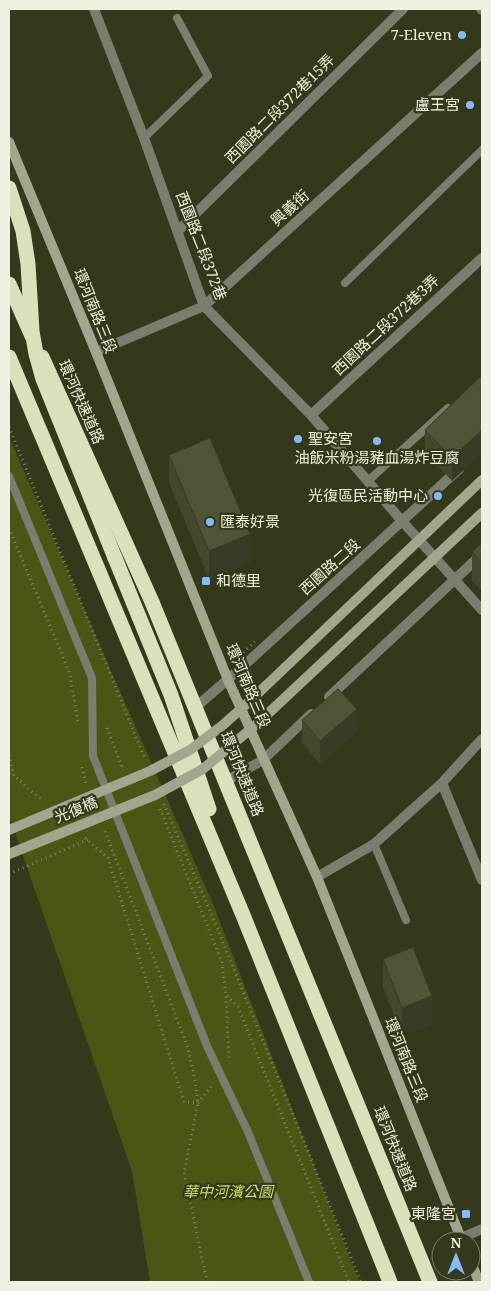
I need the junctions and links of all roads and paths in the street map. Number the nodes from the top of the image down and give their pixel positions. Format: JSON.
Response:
{"nodes":[{"id":1,"x":94,"y":9,"type":"edge"},
{"id":2,"x":403,"y":9,"type":"edge"},
{"id":3,"x":177,"y":18,"type":"dead end"},
{"id":4,"x":482,"y":53,"type":"edge"},
{"id":5,"x":144,"y":138,"type":"junction"},
{"id":6,"x":9,"y":142,"type":"edge"},
{"id":7,"x":482,"y":150,"type":"edge"},
{"id":8,"x":9,"y":188,"type":"edge"},
{"id":9,"x":178,"y":231,"type":"junction"},
{"id":10,"x":482,"y":258,"type":"edge"},
{"id":11,"x":9,"y":284,"type":"edge"},
{"id":12,"x":345,"y":284,"type":"dead end"},
{"id":13,"x":204,"y":306,"type":"junction"},
{"id":14,"x":96,"y":352,"type":"junction"},
{"id":15,"x":9,"y":357,"type":"edge"},
{"id":16,"x":452,"y":405,"type":"edge"},
{"id":17,"x":311,"y":415,"type":"junction"},
{"id":18,"x":9,"y":427,"type":"edge"},
{"id":19,"x":468,"y":461,"type":"edge"},
{"id":20,"x":9,"y":476,"type":"edge"},
{"id":21,"x":482,"y":480,"type":"edge"},
{"id":22,"x":368,"y":481,"type":"junction"},
{"id":23,"x":482,"y":513,"type":"edge"},
{"id":24,"x":402,"y":521,"type":"junction"},
{"id":25,"x":482,"y":554,"type":"edge"},
{"id":26,"x":455,"y":580,"type":"junction"},
{"id":27,"x":482,"y":610,"type":"edge"},
{"id":28,"x":254,"y":642,"type":"dead end"},
{"id":29,"x":228,"y":680,"type":"junction"},
{"id":30,"x":225,"y":702,"type":"dead end"},
{"id":31,"x":196,"y":707,"type":"junction"},
{"id":32,"x":105,"y":723,"type":"dead end"},
{"id":33,"x":482,"y":739,"type":"edge"},
{"id":34,"x":9,"y":755,"type":"edge"},
{"id":35,"x":153,"y":756,"type":"dead end"},
{"id":36,"x":263,"y":760,"type":"junction"},
{"id":37,"x":138,"y":764,"type":"dead end"},
{"id":38,"x":131,"y":768,"type":"dead end"},
{"id":39,"x":149,"y":769,"type":"junction"},
{"id":40,"x":226,"y":781,"type":"junction"},
{"id":41,"x":442,"y":783,"type":"junction"},
{"id":42,"x":164,"y":804,"type":"dead end"},
{"id":43,"x":50,"y":807,"type":"dead end"},
{"id":44,"x":151,"y":812,"type":"dead end"},
{"id":45,"x":9,"y":830,"type":"edge"},
{"id":46,"x":107,"y":832,"type":"dead end"},
{"id":47,"x":79,"y":833,"type":"dead end"},
{"id":48,"x":374,"y":844,"type":"junction"},
{"id":49,"x":9,"y":854,"type":"edge"},
{"id":50,"x":9,"y":874,"type":"edge"},
{"id":51,"x":316,"y":877,"type":"junction"},
{"id":52,"x":482,"y":880,"type":"edge"},
{"id":53,"x":244,"y":914,"type":"junction"},
{"id":54,"x":406,"y":920,"type":"dead end"},
{"id":55,"x":459,"y":1231,"type":"edge"},
{"id":56,"x":207,"y":1282,"type":"edge"},
{"id":57,"x":309,"y":1282,"type":"edge"},
{"id":58,"x":349,"y":1282,"type":"edge"},
{"id":59,"x":361,"y":1282,"type":"edge"},
{"id":60,"x":390,"y":1282,"type":"edge"},
{"id":61,"x":430,"y":1282,"type":"edge"}],
"edges":[{"from":1,"to":5,"type":"street","name":"西園路二段372巷"},
{"from":2,"to":9,"type":"street","name":"西園路二段372巷15弄"},
{"from":3,"to":5,"type":"lane"},
{"from":4,"to":13,"type":"street","name":"興義街"},
{"from":5,"to":9,"type":"street","name":"西園路二段372巷"},
{"from":6,"to":14,"type":"street","name":"環河南路三段"},
{"from":7,"to":12,"type":"lane"},
{"from":8,"to":53,"type":"highway","bridge":true},
{"from":9,"to":13,"type":"street","name":"西園路二段372巷"},
{"from":10,"to":17,"type":"street","name":"西園路二段372巷3弄"},
{"from":11,"to":31,"type":"highway","name":"環河快速道路"},
{"from":13,"to":14,"type":"street","name":"興義街"},
{"from":13,"to":17,"type":"street","name":"西園路二段372巷"},
{"from":14,"to":29,"type":"street","name":"環河南路三段"},
{"from":15,"to":53,"type":"highway"},
{"from":16,"to":22,"type":"lane"},
{"from":17,"to":22,"type":"street","name":"西園路二段372巷"},
{"from":18,"to":39,"type":"path"},
{"from":19,"to":24,"type":"street","name":"西園路二段"},
{"from":20,"to":57,"type":"lane"},
{"from":21,"to":39,"type":"street","name":"光復橋","bridge":true},
{"from":22,"to":24,"type":"street","name":"西園路二段372巷"},
{"from":23,"to":49,"type":"street","name":"光復橋","bridge":true},
{"from":24,"to":26,"type":"street","name":"西園路二段372巷"},
{"from":24,"to":29,"type":"street","name":"西園路二段"},
{"from":25,"to":26,"type":"street"},
{"from":26,"to":27,"type":"street","name":"西園路二段372巷"},
{"from":26,"to":36,"type":"street"},
{"from":28,"to":30,"type":"path","bridge":true},
{"from":29,"to":31,"type":"street","name":"西園路二段"},
{"from":29,"to":36,"type":"street","name":"環河南路三段"},
{"from":31,"to":40,"type":"highway","name":"環河快速道路"},
{"from":32,"to":38,"type":"path"},
{"from":33,"to":41,"type":"street"},
{"from":34,"to":43,"type":"path"},
{"from":35,"to":37,"type":"path"},
{"from":36,"to":40,"type":"street"},
{"from":36,"to":51,"type":"street","name":"環河南路三段"},
{"from":39,"to":45,"type":"street","name":"光復橋","bridge":true},
{"from":40,"to":61,"type":"highway","name":"環河快速道路"},
{"from":41,"to":48,"type":"street"},
{"from":41,"to":52,"type":"street"},
{"from":42,"to":59,"type":"path"},
{"from":44,"to":58,"type":"path"},
{"from":46,"to":50,"type":"path","bridge":true},
{"from":47,"to":56,"type":"path"},
{"from":48,"to":51,"type":"street"},
{"from":48,"to":54,"type":"lane"},
{"from":51,"to":55,"type":"street","name":"環河南路三段"},
{"from":53,"to":60,"type":"highway"}]}
